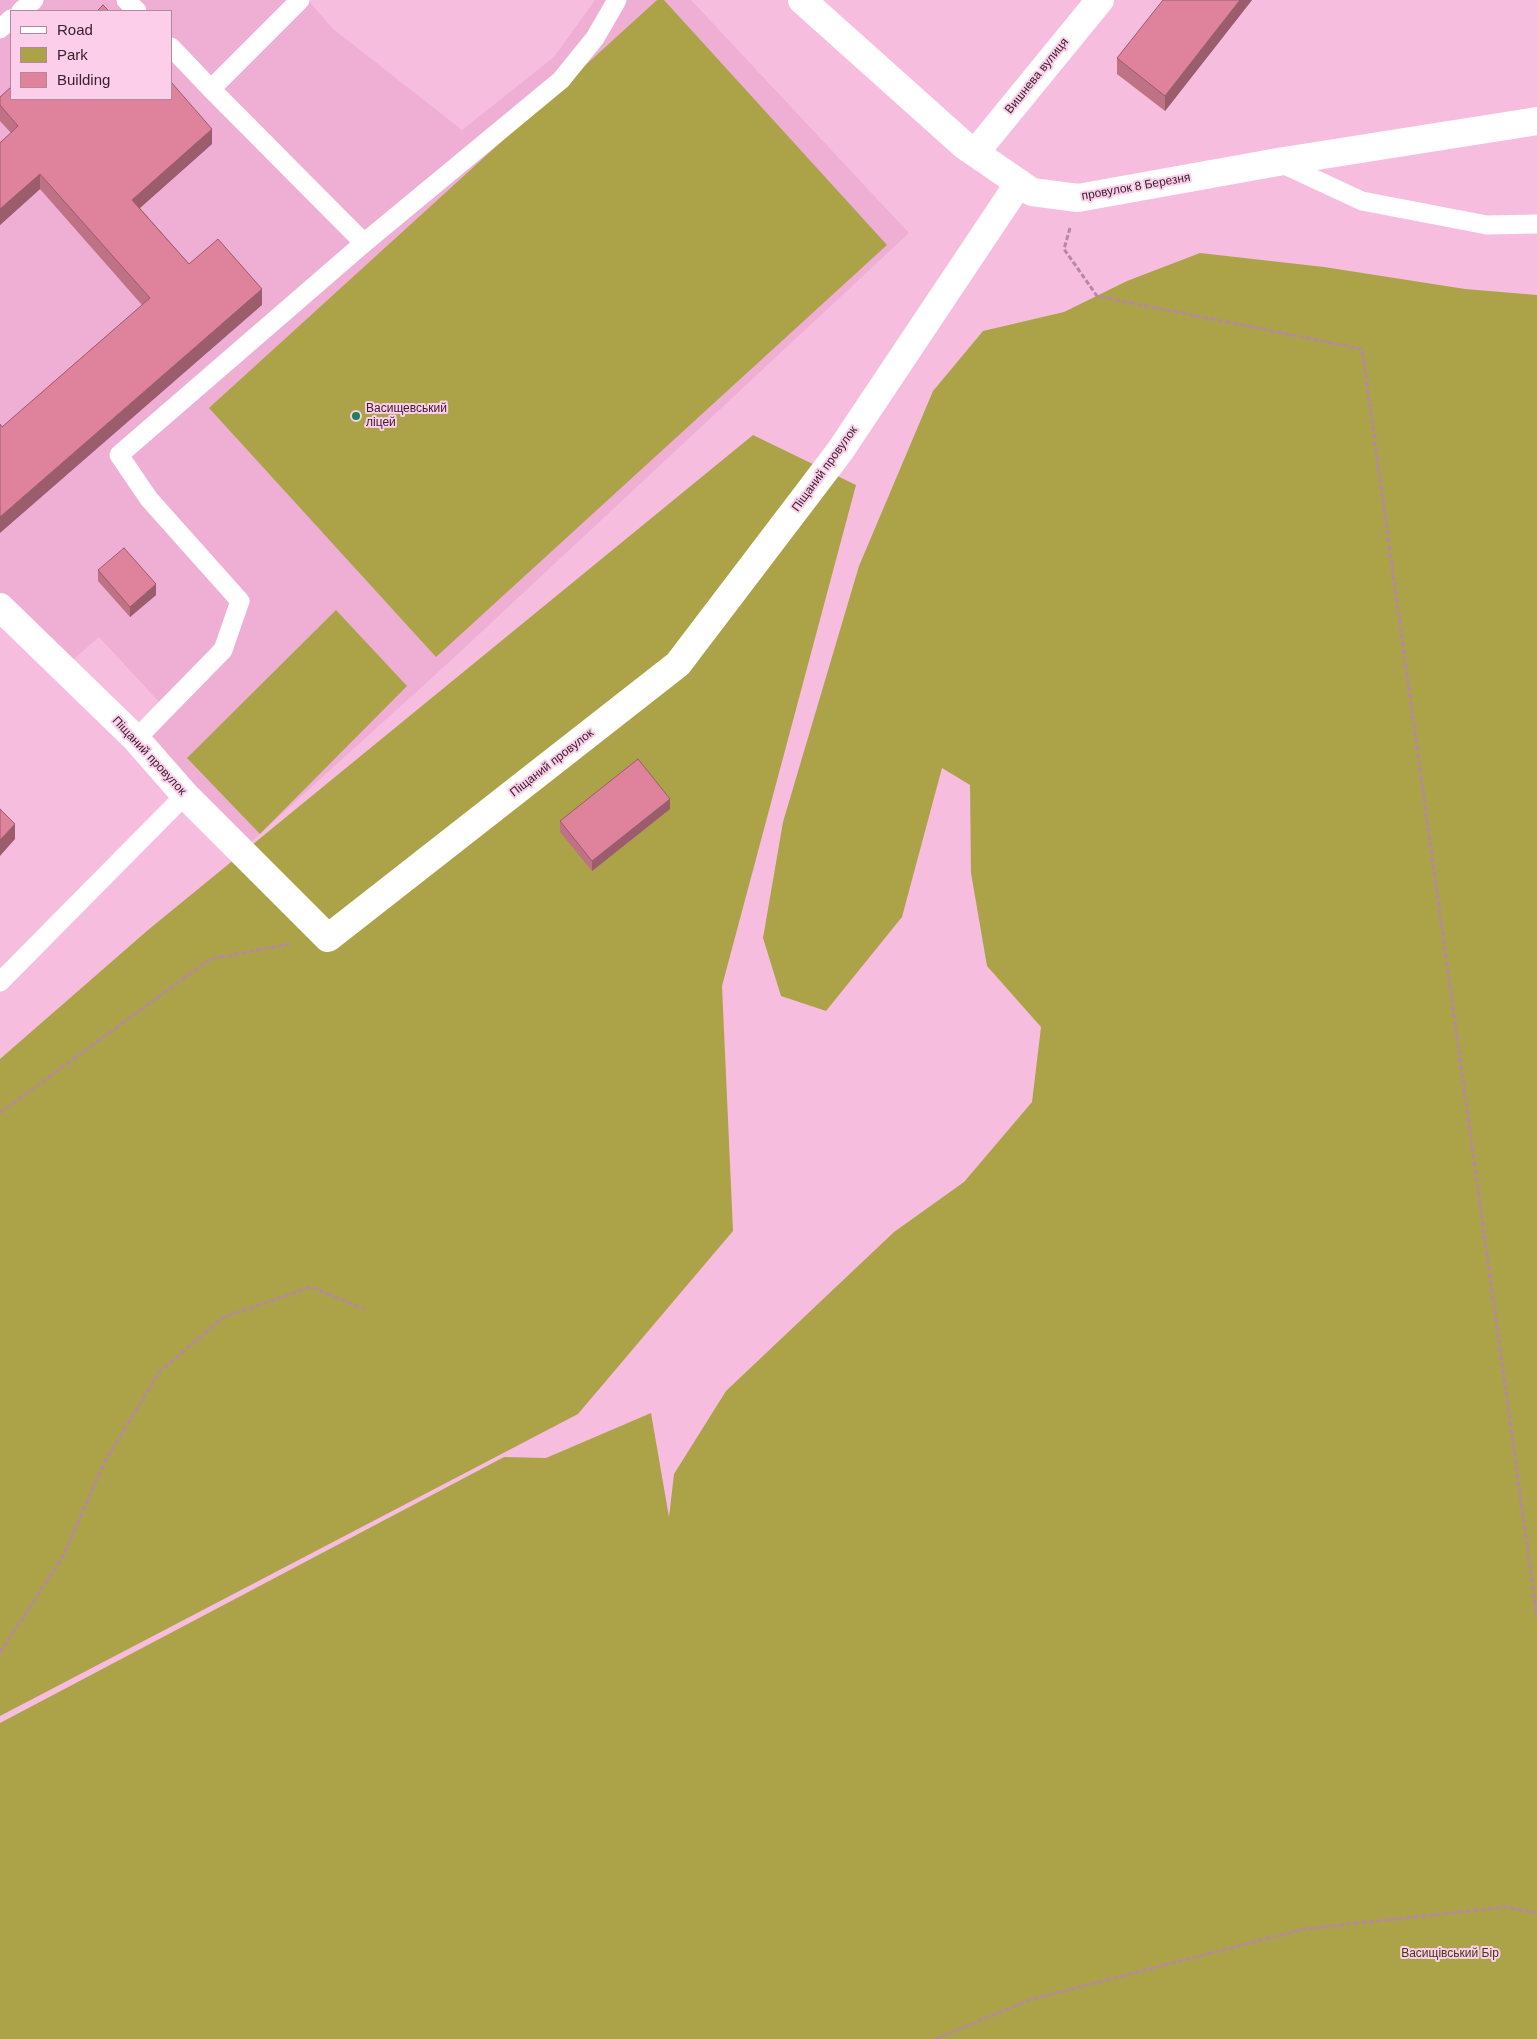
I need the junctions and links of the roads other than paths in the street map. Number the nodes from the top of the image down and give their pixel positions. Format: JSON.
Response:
{"nodes":[{"id":1,"x":34,"y":0,"type":"edge"},
{"id":2,"x":126,"y":0,"type":"edge"},
{"id":3,"x":300,"y":0,"type":"edge"},
{"id":4,"x":617,"y":0,"type":"edge"},
{"id":5,"x":802,"y":0,"type":"edge"},
{"id":6,"x":1100,"y":0,"type":"edge"},
{"id":7,"x":22,"y":10,"type":"edge"},
{"id":8,"x":136,"y":10,"type":"edge"},
{"id":9,"x":10,"y":21,"type":"edge"},
{"id":10,"x":0,"y":29,"type":"edge"},
{"id":11,"x":172,"y":48,"type":"edge"},
{"id":12,"x":211,"y":89,"type":"junction"},
{"id":13,"x":1537,"y":121,"type":"edge"},
{"id":14,"x":975,"y":153,"type":"junction"},
{"id":15,"x":1278,"y":162,"type":"junction"},
{"id":16,"x":1019,"y":183,"type":"junction"},
{"id":17,"x":1537,"y":224,"type":"edge"},
{"id":18,"x":364,"y":243,"type":"junction"},
{"id":19,"x":0,"y":607,"type":"edge"},
{"id":20,"x":136,"y":739,"type":"junction"},
{"id":21,"x":185,"y":795,"type":"junction"},
{"id":22,"x":0,"y":982,"type":"edge"}],
"edges":[{"from":1,"to":7,"type":"lane"},
{"from":2,"to":8,"type":"lane"},
{"from":3,"to":12,"type":"lane"},
{"from":4,"to":18,"type":"lane"},
{"from":5,"to":14,"type":"street","name":"провулок 8 Березня"},
{"from":6,"to":14,"type":"street","name":"Вишнева вулиця"},
{"from":9,"to":10,"type":"lane"},
{"from":11,"to":12,"type":"lane"},
{"from":12,"to":18,"type":"lane"},
{"from":13,"to":15,"type":"street","name":"провулок 8 Березня"},
{"from":14,"to":16,"type":"street","name":"провулок 8 Березня"},
{"from":15,"to":16,"type":"street","name":"провулок 8 Березня"},
{"from":15,"to":17,"type":"lane"},
{"from":16,"to":21,"type":"street","name":"Піщаний провулок"},
{"from":18,"to":20,"type":"lane"},
{"from":19,"to":20,"type":"street","name":"Піщаний провулок"},
{"from":20,"to":21,"type":"street","name":"Піщаний провулок"},
{"from":21,"to":22,"type":"lane"}]}
